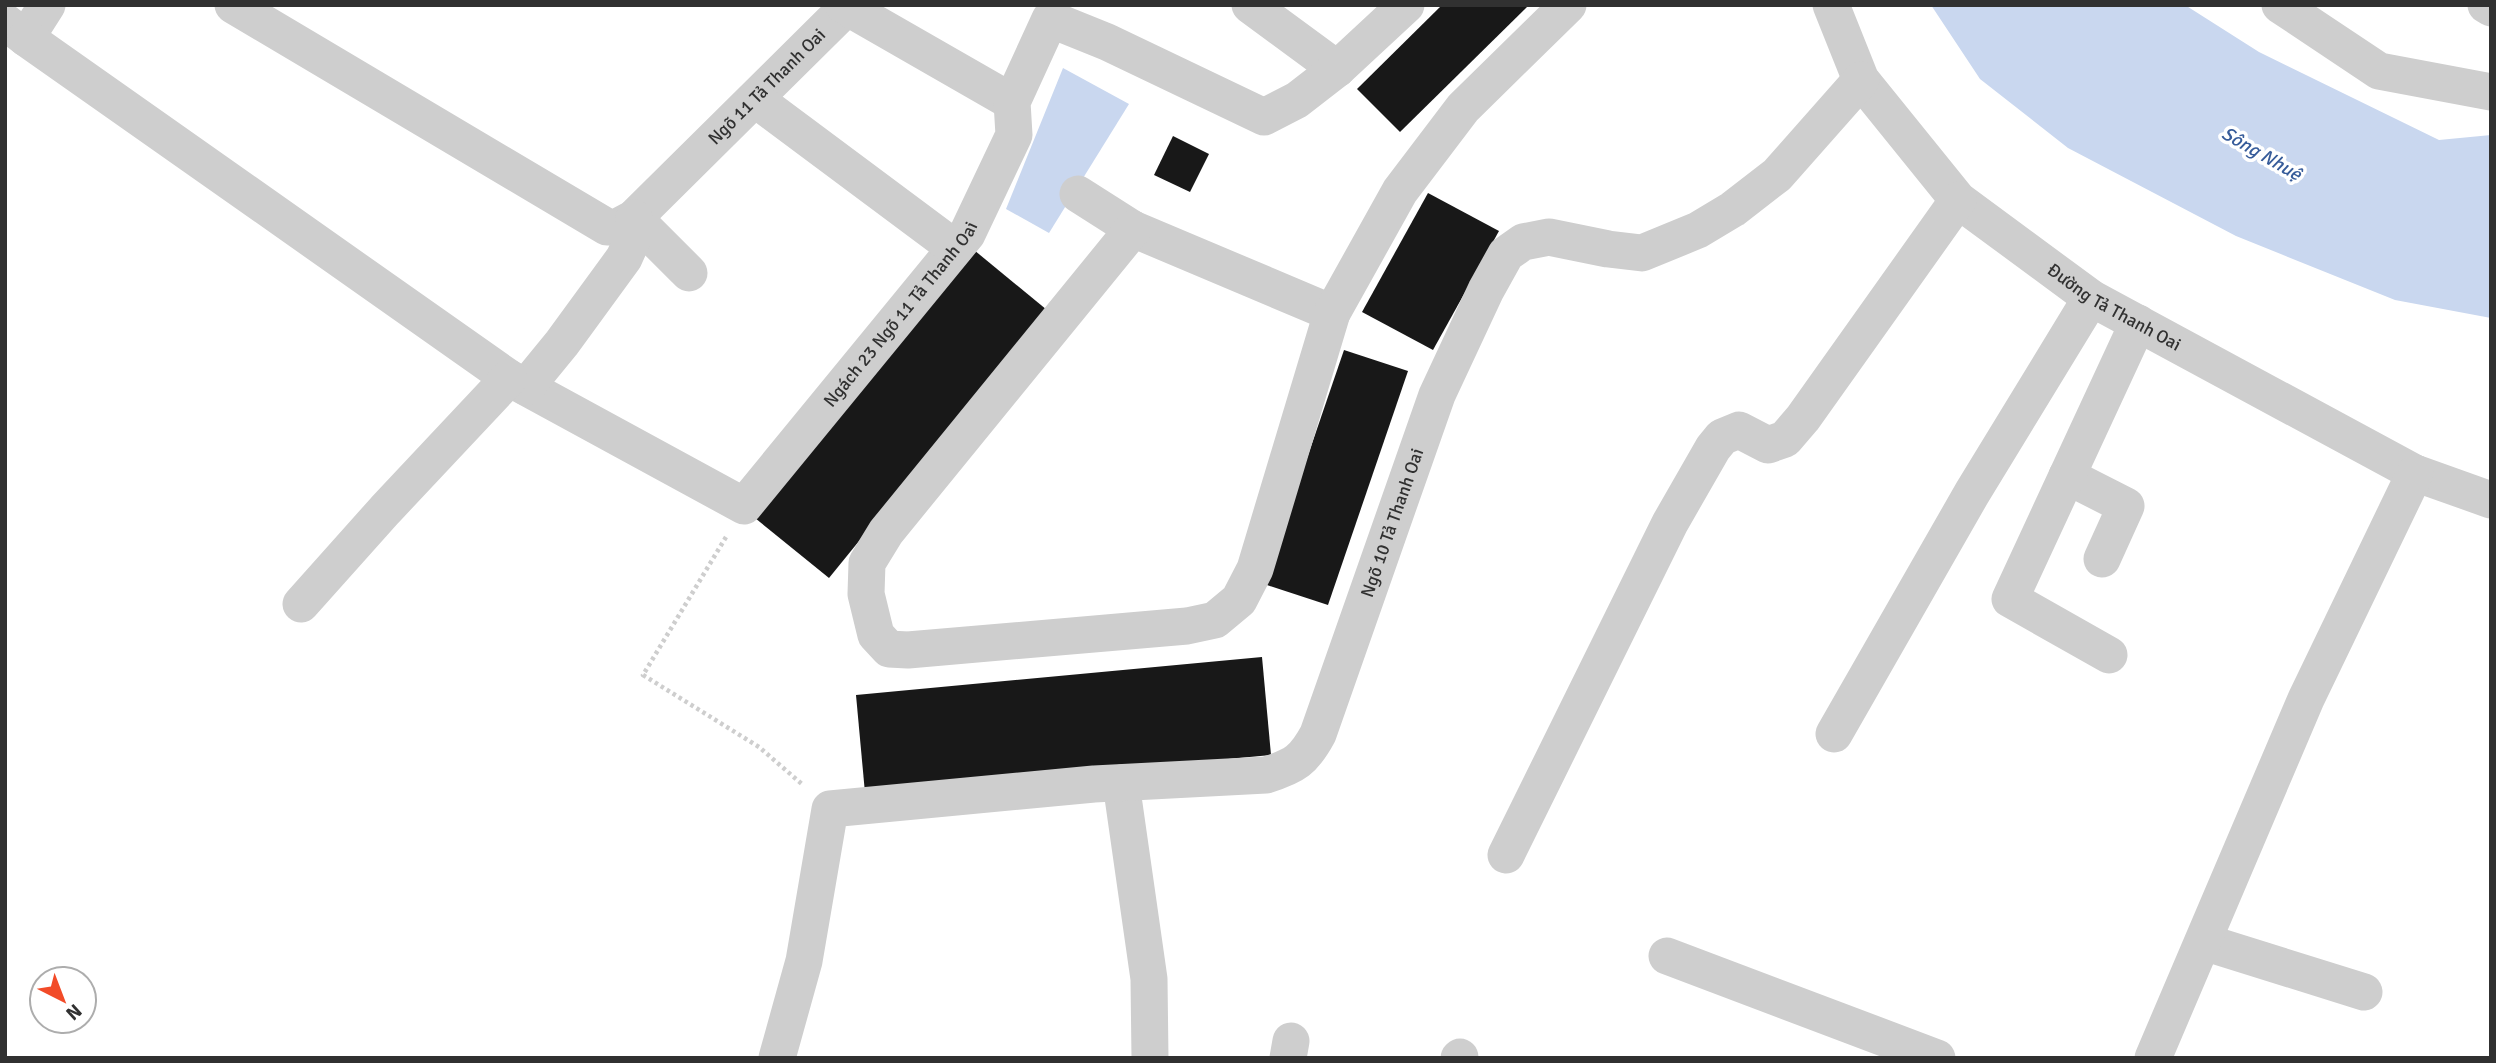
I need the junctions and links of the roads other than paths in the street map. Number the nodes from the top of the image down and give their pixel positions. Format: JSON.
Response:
{"nodes":[{"id":1,"x":47,"y":5,"type":"edge"},
{"id":2,"x":233,"y":5,"type":"edge"},
{"id":3,"x":1250,"y":5,"type":"edge"},
{"id":4,"x":1406,"y":5,"type":"edge"},
{"id":5,"x":1567,"y":5,"type":"edge"},
{"id":6,"x":1831,"y":5,"type":"edge"},
{"id":7,"x":2280,"y":5,"type":"edge"},
{"id":8,"x":846,"y":6,"type":"edge"},
{"id":9,"x":16,"y":30,"type":"edge"},
{"id":10,"x":1336,"y":69,"type":"junction"},
{"id":11,"x":1861,"y":80,"type":"junction"},
{"id":12,"x":2491,"y":92,"type":"edge"},
{"id":13,"x":755,"y":99,"type":"junction"},
{"id":14,"x":1012,"y":102,"type":"junction"},
{"id":15,"x":1078,"y":194,"type":"dead end"},
{"id":16,"x":1958,"y":200,"type":"junction"},
{"id":17,"x":634,"y":218,"type":"junction"},
{"id":18,"x":1133,"y":229,"type":"junction"},
{"id":19,"x":955,"y":248,"type":"junction"},
{"id":20,"x":689,"y":273,"type":"dead end"},
{"id":21,"x":2091,"y":298,"type":"junction"},
{"id":22,"x":1332,"y":313,"type":"junction"},
{"id":23,"x":2138,"y":323,"type":"junction"},
{"id":24,"x":518,"y":383,"type":"junction"},
{"id":25,"x":2415,"y":473,"type":"junction"},
{"id":26,"x":2067,"y":476,"type":"junction"},
{"id":27,"x":2491,"y":500,"type":"edge"},
{"id":28,"x":2102,"y":559,"type":"dead end"},
{"id":29,"x":301,"y":604,"type":"dead end"},
{"id":30,"x":2109,"y":655,"type":"dead end"},
{"id":31,"x":1834,"y":734,"type":"dead end"},
{"id":32,"x":1121,"y":783,"type":"junction"},
{"id":33,"x":1506,"y":855,"type":"dead end"},
{"id":34,"x":2204,"y":942,"type":"junction"},
{"id":35,"x":1667,"y":956,"type":"dead end"},
{"id":36,"x":2364,"y":992,"type":"dead end"},
{"id":37,"x":777,"y":1058,"type":"edge"},
{"id":38,"x":1150,"y":1058,"type":"edge"},
{"id":39,"x":1937,"y":1058,"type":"edge"},
{"id":40,"x":2153,"y":1058,"type":"edge"}],
"edges":[{"from":1,"to":9,"type":"street"},
{"from":2,"to":17,"type":"street"},
{"from":3,"to":10,"type":"street"},
{"from":4,"to":10,"type":"street"},
{"from":5,"to":22,"type":"street"},
{"from":6,"to":11,"type":"street","name":"Đường Tả Thanh Oai"},
{"from":7,"to":12,"type":"street"},
{"from":8,"to":13,"type":"street","name":"Ngõ 11 Tả Thanh Oai"},
{"from":8,"to":14,"type":"street","name":"Ngõ 11 Tả Thanh Oai"},
{"from":9,"to":24,"type":"street"},
{"from":10,"to":14,"type":"street"},
{"from":11,"to":16,"type":"street","name":"Đường Tả Thanh Oai"},
{"from":11,"to":32,"type":"street","name":"Ngõ 10 Tả Thanh Oai"},
{"from":13,"to":17,"type":"street","name":"Ngõ 11 Tả Thanh Oai"},
{"from":13,"to":19,"type":"street"},
{"from":14,"to":19,"type":"street","name":"Ngách 23 Ngõ 11 Tả Thanh Oai"},
{"from":15,"to":18,"type":"street"},
{"from":16,"to":21,"type":"street","name":"Đường Tả Thanh Oai"},
{"from":16,"to":33,"type":"street"},
{"from":17,"to":20,"type":"street"},
{"from":17,"to":24,"type":"street"},
{"from":18,"to":22,"type":"street"},
{"from":18,"to":22,"type":"street"},
{"from":19,"to":24,"type":"street","name":"Ngách 23 Ngõ 11 Tả Thanh Oai"},
{"from":21,"to":23,"type":"street","name":"Đường Tả Thanh Oai"},
{"from":21,"to":31,"type":"street"},
{"from":23,"to":25,"type":"street","name":"Đường Tả Thanh Oai"},
{"from":23,"to":26,"type":"street"},
{"from":24,"to":29,"type":"street"},
{"from":25,"to":27,"type":"street","name":"Đường Tả Thanh Oai"},
{"from":25,"to":34,"type":"street"},
{"from":26,"to":28,"type":"street"},
{"from":26,"to":30,"type":"street"},
{"from":32,"to":37,"type":"street","name":"Ngõ 10 Tả Thanh Oai"},
{"from":32,"to":38,"type":"street"},
{"from":34,"to":36,"type":"street"},
{"from":34,"to":40,"type":"street"},
{"from":35,"to":39,"type":"street"}]}
